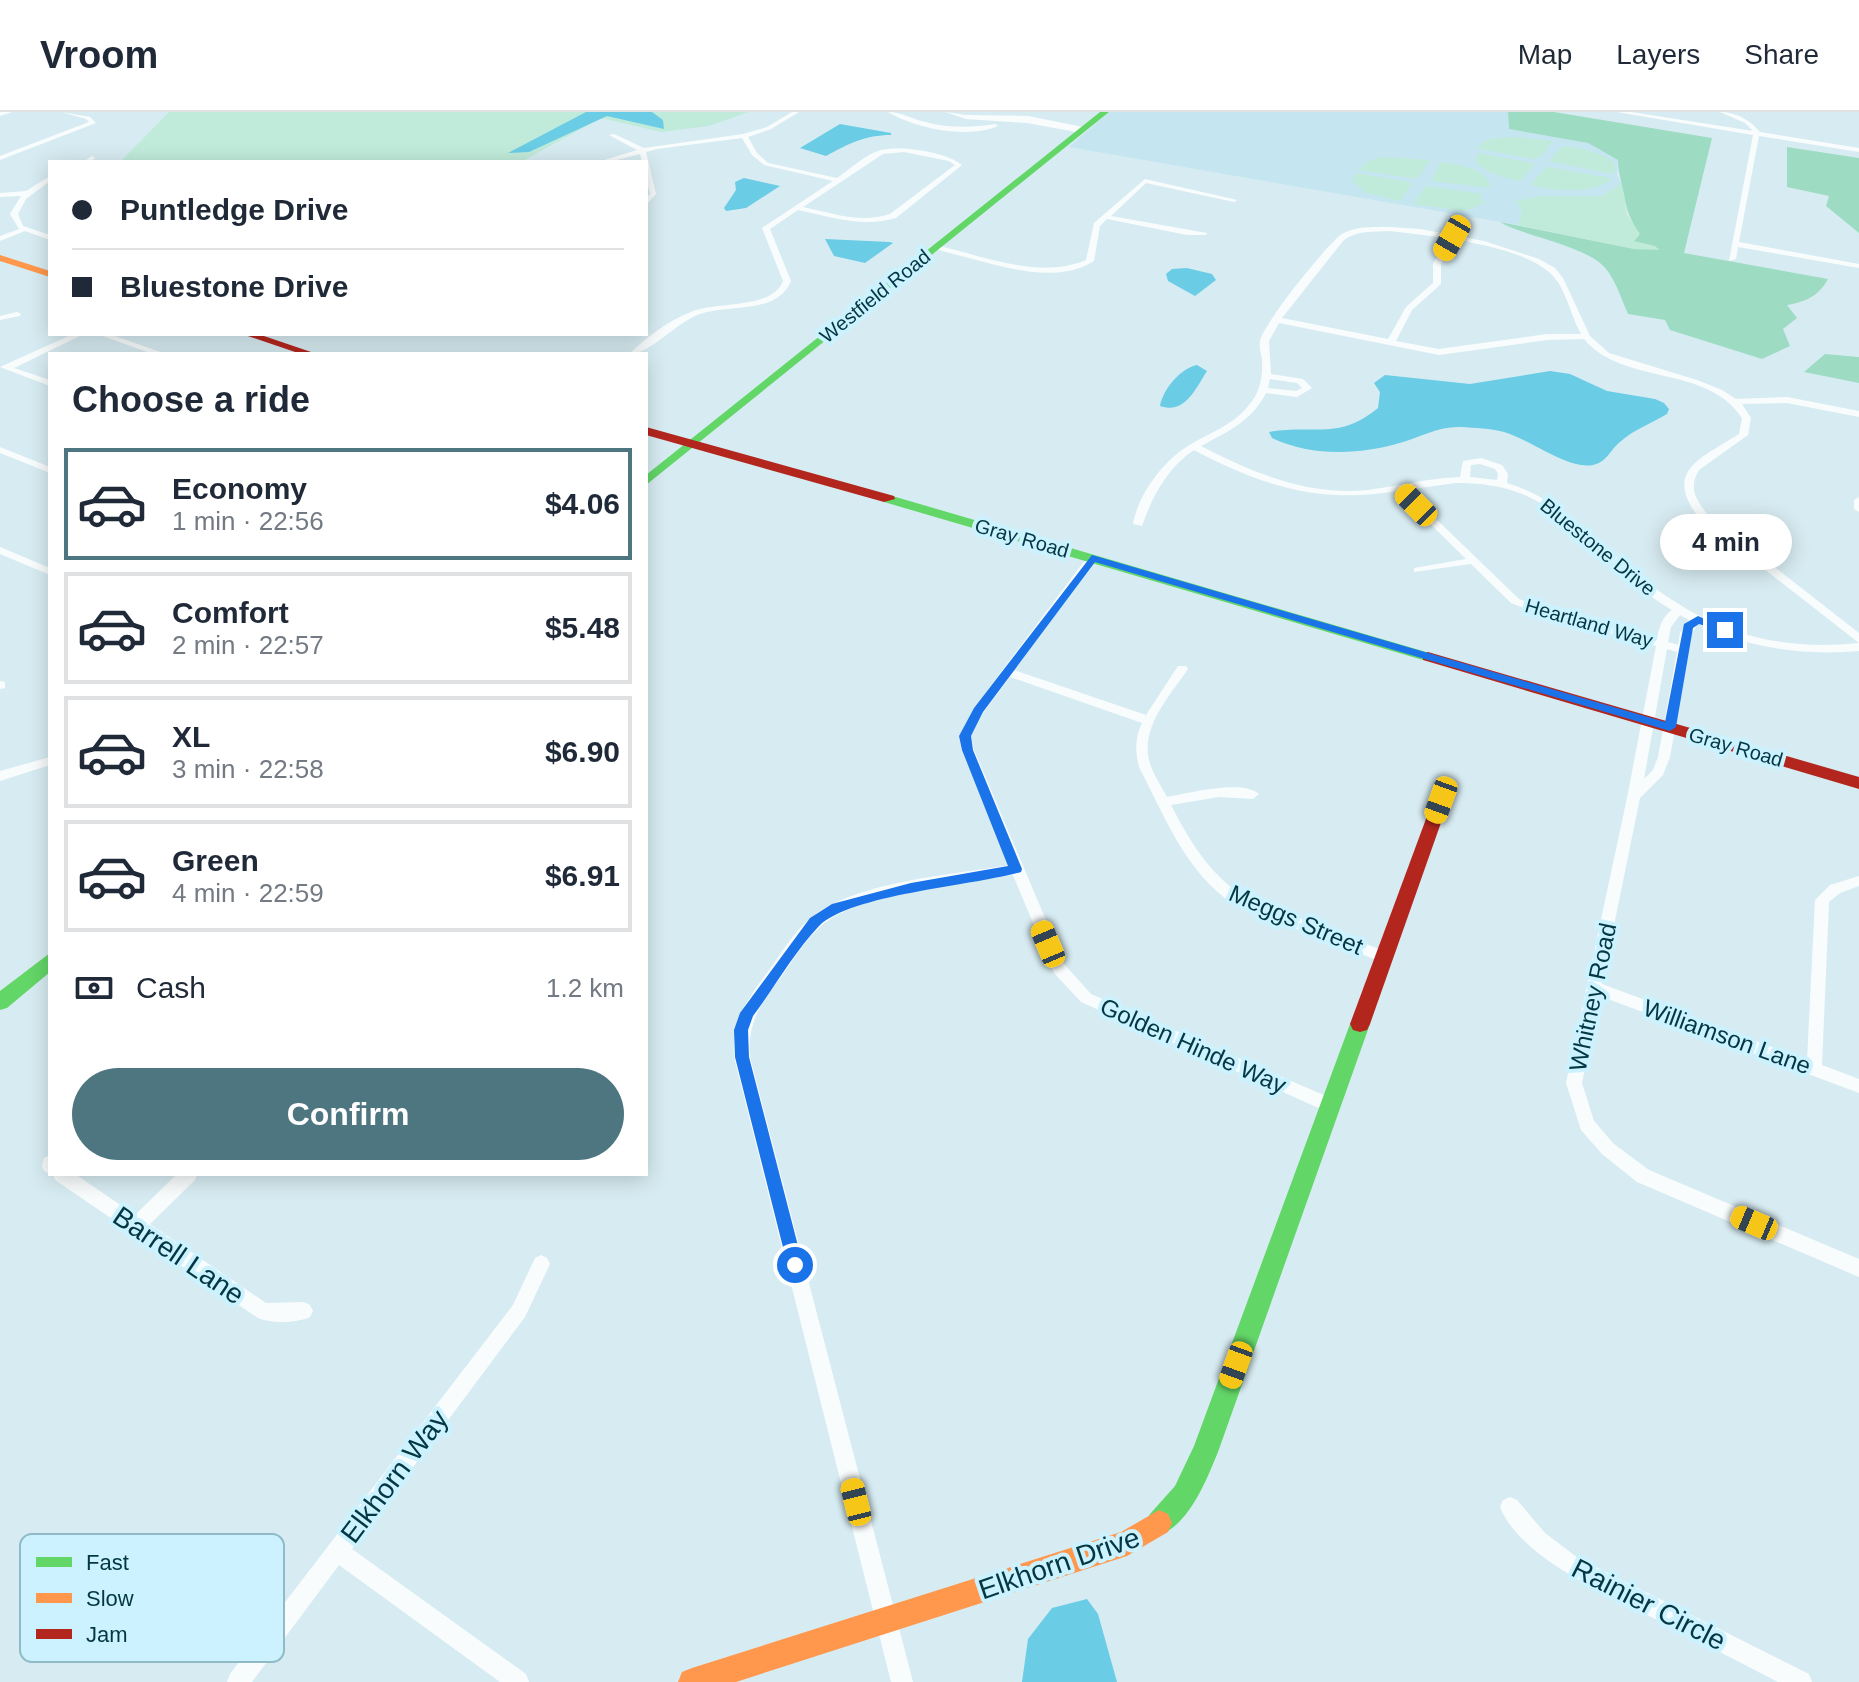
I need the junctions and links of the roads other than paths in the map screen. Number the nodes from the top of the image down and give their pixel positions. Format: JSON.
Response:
{"nodes":[{"id":1,"x":9,"y":112,"type":"edge"},
{"id":2,"x":64,"y":112,"type":"edge"},
{"id":3,"x":796,"y":112,"type":"edge"},
{"id":4,"x":891,"y":112,"type":"edge"},
{"id":5,"x":948,"y":112,"type":"edge"},
{"id":6,"x":1105,"y":112,"type":"edge"},
{"id":7,"x":1620,"y":112,"type":"edge"},
{"id":8,"x":1748,"y":112,"type":"edge"},
{"id":9,"x":1727,"y":113,"type":"edge"},
{"id":10,"x":0,"y":114,"type":"edge"},
{"id":11,"x":1006,"y":119,"type":"junction"},
{"id":12,"x":1083,"y":129,"type":"junction"},
{"id":13,"x":1757,"y":134,"type":"junction"},
{"id":14,"x":612,"y":135,"type":"dead end"},
{"id":15,"x":744,"y":136,"type":"junction"},
{"id":16,"x":642,"y":150,"type":"junction"},
{"id":17,"x":1859,"y":150,"type":"edge"},
{"id":18,"x":0,"y":158,"type":"edge"},
{"id":19,"x":608,"y":160,"type":"edge"},
{"id":20,"x":645,"y":160,"type":"edge"},
{"id":21,"x":648,"y":172,"type":"edge"},
{"id":22,"x":48,"y":179,"type":"edge"},
{"id":23,"x":838,"y":180,"type":"junction"},
{"id":24,"x":27,"y":193,"type":"junction"},
{"id":25,"x":0,"y":195,"type":"edge"},
{"id":26,"x":648,"y":200,"type":"edge"},
{"id":27,"x":1234,"y":200,"type":"dead end"},
{"id":28,"x":796,"y":207,"type":"junction"},
{"id":29,"x":14,"y":214,"type":"junction"},
{"id":30,"x":0,"y":216,"type":"edge"},
{"id":31,"x":1106,"y":217,"type":"junction"},
{"id":32,"x":22,"y":228,"type":"junction"},
{"id":33,"x":1203,"y":233,"type":"dead end"},
{"id":34,"x":0,"y":237,"type":"edge"},
{"id":35,"x":48,"y":237,"type":"edge"},
{"id":36,"x":1452,"y":238,"type":"junction"},
{"id":37,"x":1735,"y":244,"type":"junction"},
{"id":38,"x":936,"y":247,"type":"junction"},
{"id":39,"x":0,"y":258,"type":"edge"},
{"id":40,"x":1732,"y":259,"type":"dead end"},
{"id":41,"x":1859,"y":266,"type":"edge"},
{"id":42,"x":48,"y":273,"type":"edge"},
{"id":43,"x":17,"y":314,"type":"dead end"},
{"id":44,"x":0,"y":318,"type":"edge"},
{"id":45,"x":1278,"y":320,"type":"junction"},
{"id":46,"x":75,"y":336,"type":"edge"},
{"id":47,"x":107,"y":336,"type":"edge"},
{"id":48,"x":254,"y":336,"type":"edge"},
{"id":49,"x":1583,"y":337,"type":"junction"},
{"id":50,"x":1390,"y":344,"type":"junction"},
{"id":51,"x":156,"y":352,"type":"edge"},
{"id":52,"x":306,"y":352,"type":"edge"},
{"id":53,"x":636,"y":352,"type":"edge"},
{"id":54,"x":3,"y":367,"type":"edge"},
{"id":55,"x":1267,"y":376,"type":"junction"},
{"id":56,"x":48,"y":382,"type":"edge"},
{"id":57,"x":1264,"y":390,"type":"junction"},
{"id":58,"x":1735,"y":402,"type":"junction"},
{"id":59,"x":1859,"y":414,"type":"edge"},
{"id":60,"x":648,"y":432,"type":"edge"},
{"id":61,"x":691,"y":445,"type":"junction"},
{"id":62,"x":1195,"y":447,"type":"junction"},
{"id":63,"x":0,"y":450,"type":"edge"},
{"id":64,"x":48,"y":469,"type":"edge"},
{"id":65,"x":1465,"y":478,"type":"junction"},
{"id":66,"x":648,"y":479,"type":"edge"},
{"id":67,"x":1502,"y":484,"type":"junction"},
{"id":68,"x":1398,"y":487,"type":"junction"},
{"id":69,"x":1859,"y":500,"type":"edge"},
{"id":70,"x":1859,"y":509,"type":"edge"},
{"id":71,"x":1138,"y":524,"type":"dead end"},
{"id":72,"x":0,"y":550,"type":"edge"},
{"id":73,"x":48,"y":556,"type":"edge"},
{"id":74,"x":1092,"y":558,"type":"junction"},
{"id":75,"x":1471,"y":561,"type":"junction"},
{"id":76,"x":33,"y":564,"type":"junction"},
{"id":77,"x":1418,"y":570,"type":"dead end"},
{"id":78,"x":48,"y":571,"type":"edge"},
{"id":79,"x":1680,"y":610,"type":"junction"},
{"id":80,"x":1698,"y":619,"type":"junction"},
{"id":81,"x":1859,"y":639,"type":"edge"},
{"id":82,"x":1662,"y":644,"type":"junction"},
{"id":83,"x":1859,"y":647,"type":"edge"},
{"id":84,"x":1682,"y":650,"type":"junction"},
{"id":85,"x":1182,"y":669,"type":"dead end"},
{"id":86,"x":1007,"y":672,"type":"junction"},
{"id":87,"x":1150,"y":721,"type":"junction"},
{"id":88,"x":1649,"y":721,"type":"junction"},
{"id":89,"x":1670,"y":727,"type":"junction"},
{"id":90,"x":48,"y":762,"type":"edge"},
{"id":91,"x":0,"y":776,"type":"edge"},
{"id":92,"x":1859,"y":783,"type":"edge"},
{"id":93,"x":1253,"y":794,"type":"dead end"},
{"id":94,"x":1634,"y":798,"type":"junction"},
{"id":95,"x":1441,"y":800,"type":"dead end"},
{"id":96,"x":1164,"y":802,"type":"junction"},
{"id":97,"x":1016,"y":869,"type":"junction"},
{"id":98,"x":1859,"y":881,"type":"edge"},
{"id":99,"x":1384,"y":957,"type":"junction"},
{"id":100,"x":48,"y":963,"type":"edge"},
{"id":101,"x":1596,"y":988,"type":"junction"},
{"id":102,"x":0,"y":1002,"type":"edge"},
{"id":103,"x":1814,"y":1070,"type":"junction"},
{"id":104,"x":1859,"y":1086,"type":"edge"},
{"id":105,"x":1329,"y":1105,"type":"junction"},
{"id":106,"x":64,"y":1176,"type":"edge"},
{"id":107,"x":187,"y":1176,"type":"edge"},
{"id":108,"x":136,"y":1226,"type":"junction"},
{"id":109,"x":541,"y":1264,"type":"dead end"},
{"id":110,"x":1859,"y":1268,"type":"edge"},
{"id":111,"x":304,"y":1311,"type":"dead end"},
{"id":112,"x":1510,"y":1507,"type":"dead end"},
{"id":113,"x":337,"y":1551,"type":"junction"},
{"id":114,"x":284,"y":1621,"type":"edge"},
{"id":115,"x":886,"y":1621,"type":"junction"},
{"id":116,"x":253,"y":1662,"type":"edge"},
{"id":117,"x":238,"y":1682,"type":"edge"},
{"id":118,"x":518,"y":1682,"type":"edge"},
{"id":119,"x":692,"y":1682,"type":"edge"},
{"id":120,"x":902,"y":1682,"type":"edge"},
{"id":121,"x":1801,"y":1682,"type":"edge"}],
"edges":[{"from":1,"to":10,"type":"street"},
{"from":2,"to":18,"type":"street"},
{"from":3,"to":15,"type":"street"},
{"from":4,"to":11,"type":"street"},
{"from":5,"to":11,"type":"street"},
{"from":6,"to":12,"type":"street","name":"Westfield Road"},
{"from":7,"to":13,"type":"street"},
{"from":8,"to":9,"type":"street"},
{"from":9,"to":13,"type":"street"},
{"from":11,"to":12,"type":"street"},
{"from":12,"to":38,"type":"street","name":"Westfield Road"},
{"from":13,"to":17,"type":"street"},
{"from":13,"to":37,"type":"street"},
{"from":14,"to":16,"type":"street"},
{"from":15,"to":16,"type":"street"},
{"from":15,"to":23,"type":"street"},
{"from":16,"to":19,"type":"street"},
{"from":16,"to":20,"type":"street"},
{"from":21,"to":26,"type":"street"},
{"from":22,"to":24,"type":"street"},
{"from":23,"to":28,"type":"street"},
{"from":23,"to":28,"type":"street"},
{"from":24,"to":25,"type":"street"},
{"from":24,"to":29,"type":"street"},
{"from":27,"to":31,"type":"street"},
{"from":28,"to":53,"type":"street"},
{"from":29,"to":30,"type":"street"},
{"from":29,"to":32,"type":"street"},
{"from":31,"to":33,"type":"street"},
{"from":31,"to":38,"type":"street"},
{"from":32,"to":34,"type":"street"},
{"from":32,"to":35,"type":"street"},
{"from":36,"to":45,"type":"street"},
{"from":36,"to":49,"type":"street"},
{"from":36,"to":50,"type":"street"},
{"from":37,"to":40,"type":"street"},
{"from":37,"to":41,"type":"street"},
{"from":38,"to":61,"type":"street","name":"Westfield Road"},
{"from":39,"to":42,"type":"street"},
{"from":43,"to":44,"type":"street"},
{"from":45,"to":50,"type":"street"},
{"from":45,"to":55,"type":"street"},
{"from":46,"to":54,"type":"street"},
{"from":47,"to":51,"type":"street"},
{"from":48,"to":52,"type":"street"},
{"from":49,"to":50,"type":"street"},
{"from":49,"to":58,"type":"street"},
{"from":54,"to":56,"type":"street"},
{"from":55,"to":57,"type":"street"},
{"from":55,"to":57,"type":"street"},
{"from":57,"to":62,"type":"street"},
{"from":58,"to":59,"type":"street"},
{"from":58,"to":81,"type":"street"},
{"from":60,"to":61,"type":"street","name":"Gray Road"},
{"from":61,"to":66,"type":"street","name":"Westfield Road"},
{"from":61,"to":74,"type":"street","name":"Gray Road"},
{"from":62,"to":68,"type":"street","name":"Bluestone Drive"},
{"from":62,"to":71,"type":"street"},
{"from":63,"to":64,"type":"street"},
{"from":65,"to":67,"type":"street","name":"Bluestone Drive"},
{"from":65,"to":67,"type":"street"},
{"from":65,"to":68,"type":"street","name":"Bluestone Drive"},
{"from":67,"to":79,"type":"street","name":"Bluestone Drive"},
{"from":68,"to":75,"type":"street","name":"Heartland Way"},
{"from":69,"to":70,"type":"street"},
{"from":72,"to":76,"type":"street"},
{"from":73,"to":76,"type":"street"},
{"from":74,"to":86,"type":"street","name":"Golden Hinde Way"},
{"from":74,"to":88,"type":"street","name":"Gray Road"},
{"from":75,"to":77,"type":"street"},
{"from":75,"to":82,"type":"street","name":"Heartland Way"},
{"from":76,"to":78,"type":"street"},
{"from":79,"to":80,"type":"street","name":"Bluestone Drive"},
{"from":79,"to":82,"type":"street","name":"Whitney Road"},
{"from":80,"to":83,"type":"street","name":"Bluestone Drive"},
{"from":80,"to":84,"type":"street","name":"Whitney Road"},
{"from":82,"to":84,"type":"street","name":"Heartland Way"},
{"from":82,"to":88,"type":"street","name":"Whitney Road"},
{"from":84,"to":89,"type":"street","name":"Whitney Road"},
{"from":85,"to":87,"type":"street","name":"Meggs Street"},
{"from":86,"to":87,"type":"street"},
{"from":86,"to":97,"type":"street","name":"Golden Hinde Way"},
{"from":87,"to":96,"type":"street","name":"Meggs Street"},
{"from":88,"to":89,"type":"street","name":"Gray Road"},
{"from":88,"to":94,"type":"street","name":"Whitney Road"},
{"from":89,"to":92,"type":"street","name":"Gray Road"},
{"from":89,"to":94,"type":"street","name":"Whitney Road"},
{"from":90,"to":91,"type":"street"},
{"from":93,"to":96,"type":"street"},
{"from":94,"to":101,"type":"street","name":"Whitney Road"},
{"from":95,"to":99,"type":"street","name":"Elkhorn Drive"},
{"from":96,"to":99,"type":"street","name":"Meggs Street"},
{"from":97,"to":105,"type":"street","name":"Golden Hinde Way"},
{"from":97,"to":115,"type":"street"},
{"from":98,"to":103,"type":"street"},
{"from":99,"to":105,"type":"street","name":"Elkhorn Drive"},
{"from":100,"to":102,"type":"street"},
{"from":101,"to":103,"type":"street","name":"Williamson Lane"},
{"from":101,"to":110,"type":"street","name":"Whitney Road"},
{"from":103,"to":104,"type":"street","name":"Williamson Lane"},
{"from":105,"to":115,"type":"street","name":"Elkhorn Drive"},
{"from":106,"to":108,"type":"street","name":"Barrell Lane"},
{"from":107,"to":108,"type":"street"},
{"from":108,"to":111,"type":"street","name":"Barrell Lane"},
{"from":109,"to":113,"type":"street","name":"Elkhorn Way"},
{"from":112,"to":121,"type":"street","name":"Rainier Circle"},
{"from":113,"to":114,"type":"street","name":"Elkhorn Way"},
{"from":113,"to":118,"type":"street"},
{"from":115,"to":119,"type":"street","name":"Elkhorn Drive"},
{"from":115,"to":120,"type":"street"},
{"from":116,"to":117,"type":"street","name":"Elkhorn Way"}]}
